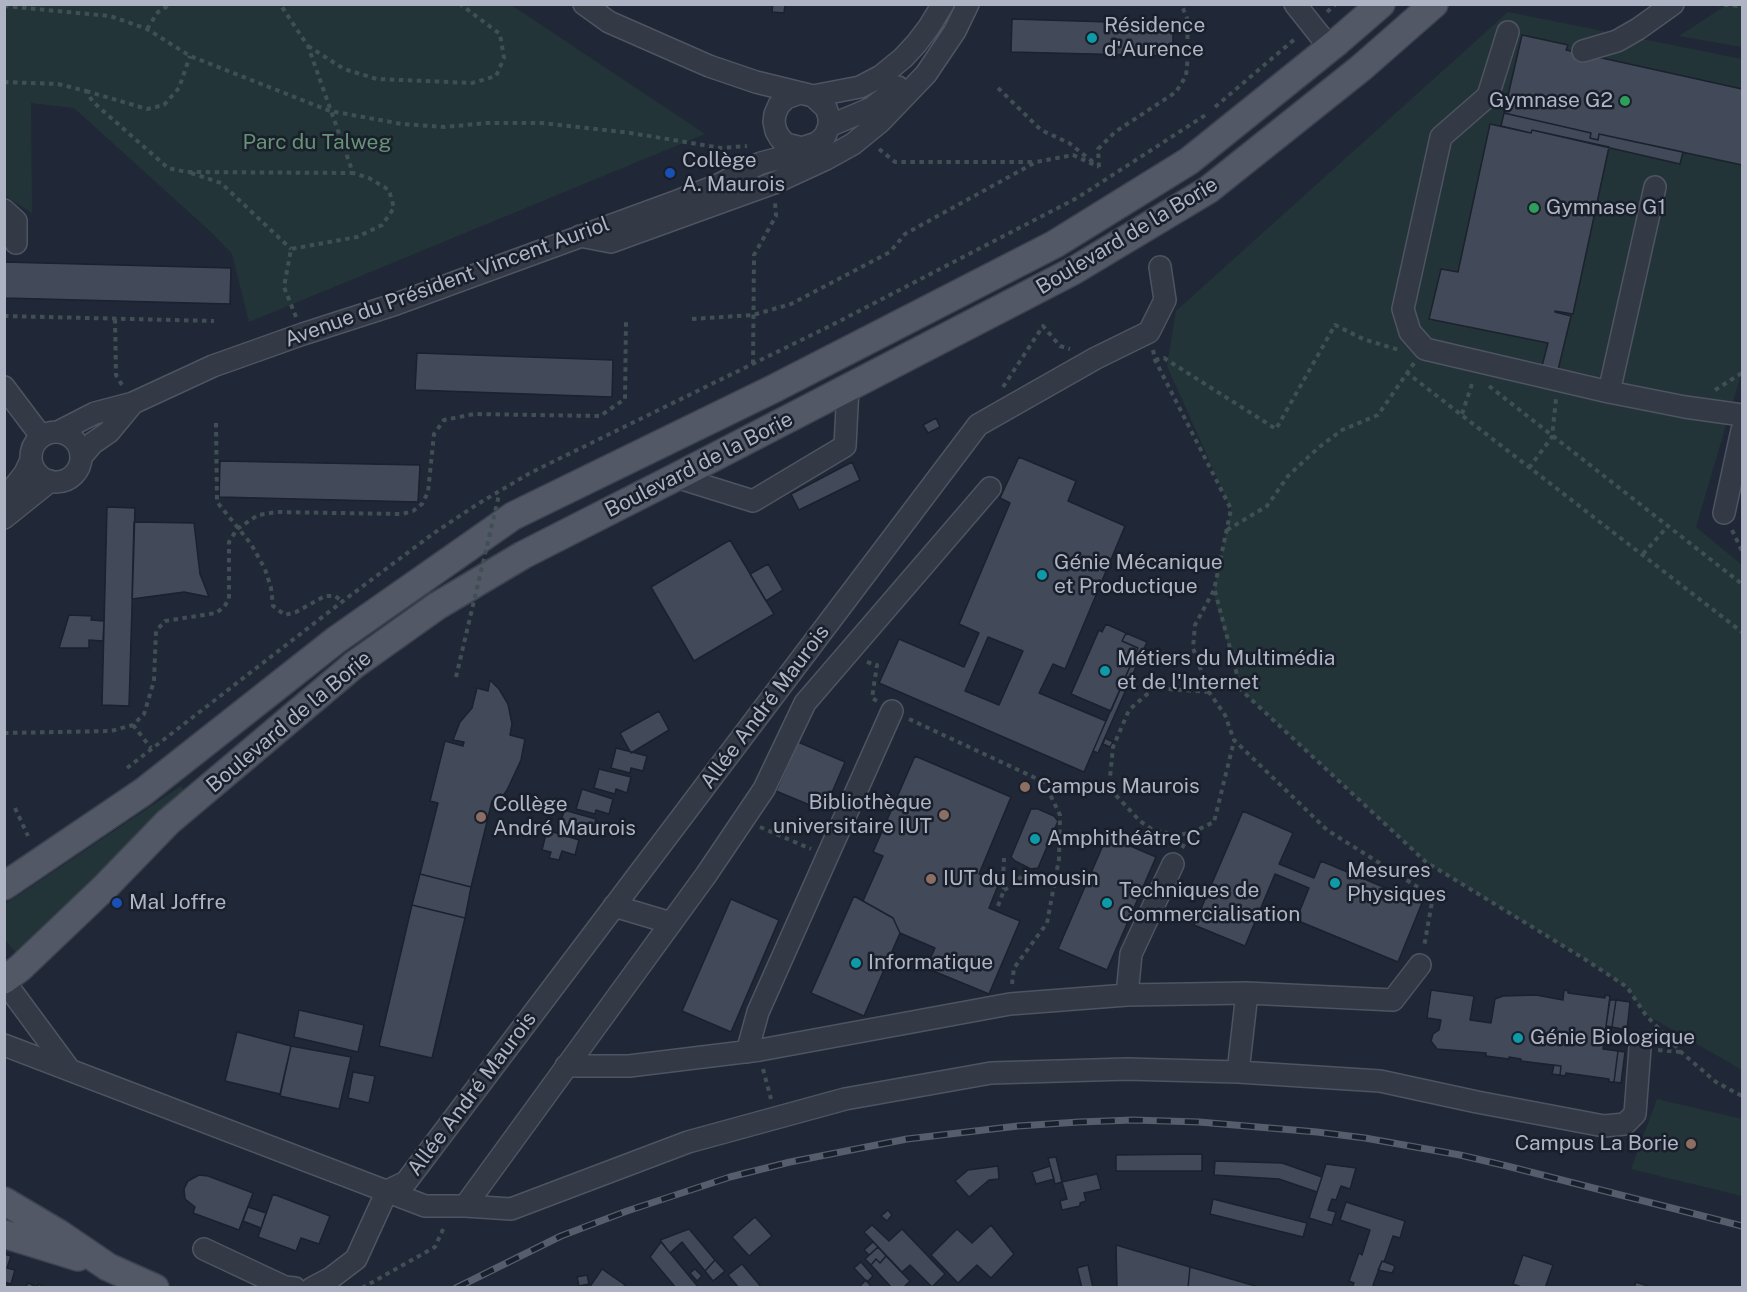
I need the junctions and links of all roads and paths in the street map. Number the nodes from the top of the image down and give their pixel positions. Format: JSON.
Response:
{"nodes":[{"id":1,"x":171,"y":4,"type":"edge"},
{"id":2,"x":280,"y":4,"type":"edge"},
{"id":3,"x":460,"y":4,"type":"edge"},
{"id":4,"x":584,"y":4,"type":"edge"},
{"id":5,"x":943,"y":4,"type":"edge"},
{"id":6,"x":957,"y":4,"type":"edge"},
{"id":7,"x":968,"y":4,"type":"edge"},
{"id":8,"x":1180,"y":4,"type":"edge"},
{"id":9,"x":1294,"y":4,"type":"edge"},
{"id":10,"x":1381,"y":4,"type":"edge"},
{"id":11,"x":1434,"y":4,"type":"edge"},
{"id":12,"x":1673,"y":4,"type":"edge"},
{"id":13,"x":1714,"y":4,"type":"edge"},
{"id":14,"x":4,"y":6,"type":"edge"},
{"id":15,"x":1743,"y":6,"type":"edge"},
{"id":16,"x":147,"y":29,"type":"junction"},
{"id":17,"x":1508,"y":32,"type":"dead end"},
{"id":18,"x":308,"y":46,"type":"junction"},
{"id":19,"x":1330,"y":48,"type":"junction"},
{"id":20,"x":1583,"y":51,"type":"dead end"},
{"id":21,"x":190,"y":56,"type":"junction"},
{"id":22,"x":4,"y":82,"type":"edge"},
{"id":23,"x":756,"y":82,"type":"junction"},
{"id":24,"x":998,"y":88,"type":"dead end"},
{"id":25,"x":86,"y":91,"type":"junction"},
{"id":26,"x":806,"y":94,"type":"junction"},
{"id":27,"x":330,"y":111,"type":"junction"},
{"id":28,"x":775,"y":122,"type":"junction"},
{"id":29,"x":880,"y":122,"type":"junction"},
{"id":30,"x":829,"y":126,"type":"junction"},
{"id":31,"x":802,"y":148,"type":"junction"},
{"id":32,"x":1036,"y":162,"type":"junction"},
{"id":33,"x":762,"y":163,"type":"junction"},
{"id":34,"x":1099,"y":166,"type":"junction"},
{"id":35,"x":186,"y":172,"type":"junction"},
{"id":36,"x":353,"y":173,"type":"junction"},
{"id":37,"x":774,"y":183,"type":"junction"},
{"id":38,"x":1655,"y":187,"type":"dead end"},
{"id":39,"x":4,"y":210,"type":"edge"},
{"id":40,"x":580,"y":236,"type":"junction"},
{"id":41,"x":16,"y":243,"type":"dead end"},
{"id":42,"x":291,"y":249,"type":"junction"},
{"id":43,"x":1160,"y":267,"type":"dead end"},
{"id":44,"x":753,"y":315,"type":"junction"},
{"id":45,"x":4,"y":316,"type":"edge"},
{"id":46,"x":116,"y":319,"type":"junction"},
{"id":47,"x":626,"y":319,"type":"dead end"},
{"id":48,"x":692,"y":320,"type":"dead end"},
{"id":49,"x":214,"y":321,"type":"dead end"},
{"id":50,"x":1149,"y":332,"type":"junction"},
{"id":51,"x":303,"y":334,"type":"junction"},
{"id":52,"x":1425,"y":349,"type":"junction"},
{"id":53,"x":1096,"y":358,"type":"junction"},
{"id":54,"x":1155,"y":360,"type":"junction"},
{"id":55,"x":753,"y":364,"type":"dead end"},
{"id":56,"x":1407,"y":372,"type":"junction"},
{"id":57,"x":1476,"y":375,"type":"dead end"},
{"id":58,"x":1558,"y":380,"type":"junction"},
{"id":59,"x":1484,"y":382,"type":"dead end"},
{"id":60,"x":4,"y":387,"type":"edge"},
{"id":61,"x":848,"y":388,"type":"junction"},
{"id":62,"x":1609,"y":392,"type":"junction"},
{"id":63,"x":998,"y":396,"type":"dead end"},
{"id":64,"x":133,"y":403,"type":"junction"},
{"id":65,"x":1462,"y":414,"type":"junction"},
{"id":66,"x":1743,"y":416,"type":"edge"},
{"id":67,"x":216,"y":423,"type":"dead end"},
{"id":68,"x":1743,"y":430,"type":"edge"},
{"id":69,"x":49,"y":434,"type":"junction"},
{"id":70,"x":1552,"y":436,"type":"junction"},
{"id":71,"x":81,"y":457,"type":"junction"},
{"id":72,"x":31,"y":460,"type":"junction"},
{"id":73,"x":548,"y":465,"type":"dead end"},
{"id":74,"x":1529,"y":468,"type":"junction"},
{"id":75,"x":552,"y":470,"type":"dead end"},
{"id":76,"x":676,"y":477,"type":"junction"},
{"id":77,"x":50,"y":481,"type":"junction"},
{"id":78,"x":990,"y":488,"type":"dead end"},
{"id":79,"x":499,"y":495,"type":"dead end"},
{"id":80,"x":4,"y":500,"type":"edge"},
{"id":81,"x":1724,"y":513,"type":"dead end"},
{"id":82,"x":4,"y":518,"type":"edge"},
{"id":83,"x":1667,"y":527,"type":"junction"},
{"id":84,"x":237,"y":529,"type":"junction"},
{"id":85,"x":1226,"y":530,"type":"junction"},
{"id":86,"x":1643,"y":554,"type":"junction"},
{"id":87,"x":1743,"y":584,"type":"edge"},
{"id":88,"x":1214,"y":590,"type":"junction"},
{"id":89,"x":342,"y":601,"type":"dead end"},
{"id":90,"x":1743,"y":632,"type":"edge"},
{"id":91,"x":877,"y":665,"type":"dead end"},
{"id":92,"x":456,"y":677,"type":"dead end"},
{"id":93,"x":1209,"y":692,"type":"junction"},
{"id":94,"x":892,"y":711,"type":"junction"},
{"id":95,"x":133,"y":725,"type":"junction"},
{"id":96,"x":4,"y":734,"type":"edge"},
{"id":97,"x":1234,"y":740,"type":"junction"},
{"id":98,"x":151,"y":748,"type":"dead end"},
{"id":99,"x":1044,"y":782,"type":"junction"},
{"id":100,"x":1109,"y":788,"type":"junction"},
{"id":101,"x":15,"y":808,"type":"dead end"},
{"id":102,"x":743,"y":820,"type":"junction"},
{"id":103,"x":28,"y":836,"type":"dead end"},
{"id":104,"x":827,"y":856,"type":"junction"},
{"id":105,"x":1004,"y":858,"type":"dead end"},
{"id":106,"x":1173,"y":864,"type":"dead end"},
{"id":107,"x":1026,"y":870,"type":"dead end"},
{"id":108,"x":4,"y":886,"type":"edge"},
{"id":109,"x":1004,"y":890,"type":"junction"},
{"id":110,"x":614,"y":906,"type":"junction"},
{"id":111,"x":998,"y":906,"type":"dead end"},
{"id":112,"x":671,"y":923,"type":"junction"},
{"id":113,"x":1420,"y":965,"type":"joint"},
{"id":114,"x":4,"y":981,"type":"edge"},
{"id":115,"x":1247,"y":993,"type":"junction"},
{"id":116,"x":1127,"y":995,"type":"junction"},
{"id":117,"x":1010,"y":1004,"type":"junction"},
{"id":118,"x":4,"y":1045,"type":"edge"},
{"id":119,"x":1640,"y":1048,"type":"dead end"},
{"id":120,"x":747,"y":1052,"type":"junction"},
{"id":121,"x":566,"y":1066,"type":"junction"},
{"id":122,"x":69,"y":1069,"type":"junction"},
{"id":123,"x":763,"y":1070,"type":"dead end"},
{"id":124,"x":1238,"y":1072,"type":"junction"},
{"id":125,"x":767,"y":1084,"type":"dead end"},
{"id":126,"x":1743,"y":1096,"type":"edge"},
{"id":127,"x":387,"y":1191,"type":"junction"},
{"id":128,"x":4,"y":1201,"type":"edge"},
{"id":129,"x":459,"y":1206,"type":"junction"},
{"id":130,"x":4,"y":1234,"type":"edge"},
{"id":131,"x":204,"y":1249,"type":"dead end"},
{"id":132,"x":108,"y":1267,"type":"junction"},
{"id":133,"x":154,"y":1287,"type":"edge"},
{"id":134,"x":295,"y":1287,"type":"edge"},
{"id":135,"x":312,"y":1287,"type":"edge"},
{"id":136,"x":362,"y":1287,"type":"edge"}],
"edges":[{"from":1,"to":16,"type":"path"},
{"from":2,"to":18,"type":"path"},
{"from":3,"to":18,"type":"path"},
{"from":4,"to":23,"type":"street"},
{"from":5,"to":26,"type":"street"},
{"from":6,"to":30,"type":"street"},
{"from":7,"to":29,"type":"street"},
{"from":8,"to":34,"type":"path"},
{"from":9,"to":19,"type":"street"},
{"from":10,"to":19,"type":"main road","name":"Boulevard de la Borie"},
{"from":11,"to":61,"type":"main road","name":"Boulevard de la Borie"},
{"from":12,"to":20,"type":"street"},
{"from":13,"to":15,"type":"path"},
{"from":14,"to":16,"type":"path"},
{"from":16,"to":21,"type":"path"},
{"from":17,"to":52,"type":"street"},
{"from":18,"to":27,"type":"path"},
{"from":19,"to":108,"type":"main road","name":"Boulevard de la Borie"},
{"from":21,"to":25,"type":"path"},
{"from":21,"to":27,"type":"path"},
{"from":22,"to":25,"type":"path"},
{"from":23,"to":26,"type":"street"},
{"from":23,"to":28,"type":"street"},
{"from":24,"to":34,"type":"path"},
{"from":25,"to":35,"type":"path"},
{"from":26,"to":28,"type":"street"},
{"from":26,"to":30,"type":"street"},
{"from":27,"to":33,"type":"path"},
{"from":27,"to":36,"type":"path"},
{"from":28,"to":31,"type":"street"},
{"from":28,"to":33,"type":"street"},
{"from":29,"to":32,"type":"path"},
{"from":29,"to":37,"type":"street"},
{"from":30,"to":31,"type":"street"},
{"from":31,"to":33,"type":"street","name":"Avenue du Président Vincent Auriol"},
{"from":32,"to":34,"type":"path"},
{"from":32,"to":44,"type":"path"},
{"from":33,"to":40,"type":"street","name":"Avenue du Président Vincent Auriol"},
{"from":35,"to":36,"type":"path"},
{"from":35,"to":42,"type":"path"},
{"from":36,"to":42,"type":"path"},
{"from":37,"to":40,"type":"street"},
{"from":37,"to":44,"type":"path"},
{"from":38,"to":62,"type":"street"},
{"from":39,"to":41,"type":"street"},
{"from":40,"to":51,"type":"street","name":"Avenue du Président Vincent Auriol"},
{"from":42,"to":51,"type":"path"},
{"from":43,"to":50,"type":"street"},
{"from":44,"to":48,"type":"path"},
{"from":44,"to":55,"type":"path"},
{"from":45,"to":46,"type":"path"},
{"from":46,"to":49,"type":"path"},
{"from":46,"to":64,"type":"path"},
{"from":47,"to":84,"type":"path"},
{"from":50,"to":53,"type":"street","name":"Allée André Maurois"},
{"from":50,"to":54,"type":"path"},
{"from":51,"to":64,"type":"street","name":"Avenue du Président Vincent Auriol"},
{"from":52,"to":54,"type":"path"},
{"from":52,"to":56,"type":"path"},
{"from":52,"to":58,"type":"street"},
{"from":53,"to":63,"type":"path"},
{"from":53,"to":110,"type":"street","name":"Allée André Maurois"},
{"from":54,"to":85,"type":"path"},
{"from":56,"to":65,"type":"path"},
{"from":56,"to":85,"type":"path"},
{"from":57,"to":65,"type":"path"},
{"from":58,"to":62,"type":"street"},
{"from":58,"to":70,"type":"path"},
{"from":59,"to":70,"type":"path"},
{"from":60,"to":69,"type":"street"},
{"from":61,"to":76,"type":"main road","name":"Boulevard de la Borie"},
{"from":61,"to":76,"type":"street"},
{"from":62,"to":66,"type":"street"},
{"from":64,"to":69,"type":"street","name":"Avenue du Président Vincent Auriol"},
{"from":64,"to":71,"type":"street","name":"Avenue du Président Vincent Auriol"},
{"from":65,"to":74,"type":"path"},
{"from":67,"to":84,"type":"path"},
{"from":68,"to":81,"type":"street"},
{"from":69,"to":71,"type":"street"},
{"from":69,"to":72,"type":"street"},
{"from":70,"to":74,"type":"path"},
{"from":70,"to":83,"type":"path"},
{"from":71,"to":77,"type":"street"},
{"from":72,"to":77,"type":"street"},
{"from":72,"to":80,"type":"street"},
{"from":73,"to":75,"type":"path"},
{"from":74,"to":86,"type":"path"},
{"from":76,"to":114,"type":"main road","name":"Boulevard de la Borie"},
{"from":77,"to":82,"type":"street"},
{"from":78,"to":102,"type":"street","name":"Allée André Maurois"},
{"from":79,"to":92,"type":"path","bridge":true},
{"from":83,"to":86,"type":"path"},
{"from":83,"to":87,"type":"path"},
{"from":84,"to":89,"type":"path"},
{"from":84,"to":95,"type":"path"},
{"from":85,"to":88,"type":"path"},
{"from":86,"to":90,"type":"path"},
{"from":88,"to":93,"type":"path"},
{"from":88,"to":126,"type":"path"},
{"from":91,"to":94,"type":"path"},
{"from":93,"to":97,"type":"path"},
{"from":93,"to":100,"type":"path"},
{"from":94,"to":99,"type":"path"},
{"from":94,"to":104,"type":"street"},
{"from":95,"to":96,"type":"path"},
{"from":95,"to":98,"type":"path"},
{"from":97,"to":100,"type":"path"},
{"from":97,"to":113,"type":"path"},
{"from":99,"to":100,"type":"path"},
{"from":99,"to":117,"type":"path"},
{"from":101,"to":103,"type":"path"},
{"from":102,"to":104,"type":"path"},
{"from":102,"to":112,"type":"street","name":"Allée André Maurois"},
{"from":104,"to":120,"type":"street"},
{"from":105,"to":109,"type":"path"},
{"from":106,"to":116,"type":"street"},
{"from":107,"to":109,"type":"path"},
{"from":109,"to":111,"type":"path"},
{"from":110,"to":112,"type":"street"},
{"from":110,"to":127,"type":"street","name":"Allée André Maurois"},
{"from":112,"to":121,"type":"street","name":"Allée André Maurois"},
{"from":113,"to":115,"type":"street"},
{"from":114,"to":122,"type":"street"},
{"from":115,"to":116,"type":"street"},
{"from":115,"to":124,"type":"street"},
{"from":116,"to":117,"type":"street"},
{"from":117,"to":120,"type":"street"},
{"from":118,"to":122,"type":"street","name":"Allée André Maurois"},
{"from":119,"to":124,"type":"street"},
{"from":120,"to":121,"type":"street"},
{"from":121,"to":129,"type":"street","name":"Allée André Maurois"},
{"from":122,"to":127,"type":"street","name":"Allée André Maurois"},
{"from":123,"to":125,"type":"path"},
{"from":124,"to":129,"type":"street"},
{"from":127,"to":129,"type":"street","name":"Allée André Maurois"},
{"from":127,"to":135,"type":"street"},
{"from":128,"to":132,"type":"main road"},
{"from":129,"to":136,"type":"path"},
{"from":130,"to":132,"type":"main road"},
{"from":131,"to":134,"type":"street"},
{"from":132,"to":133,"type":"main road"}]}
